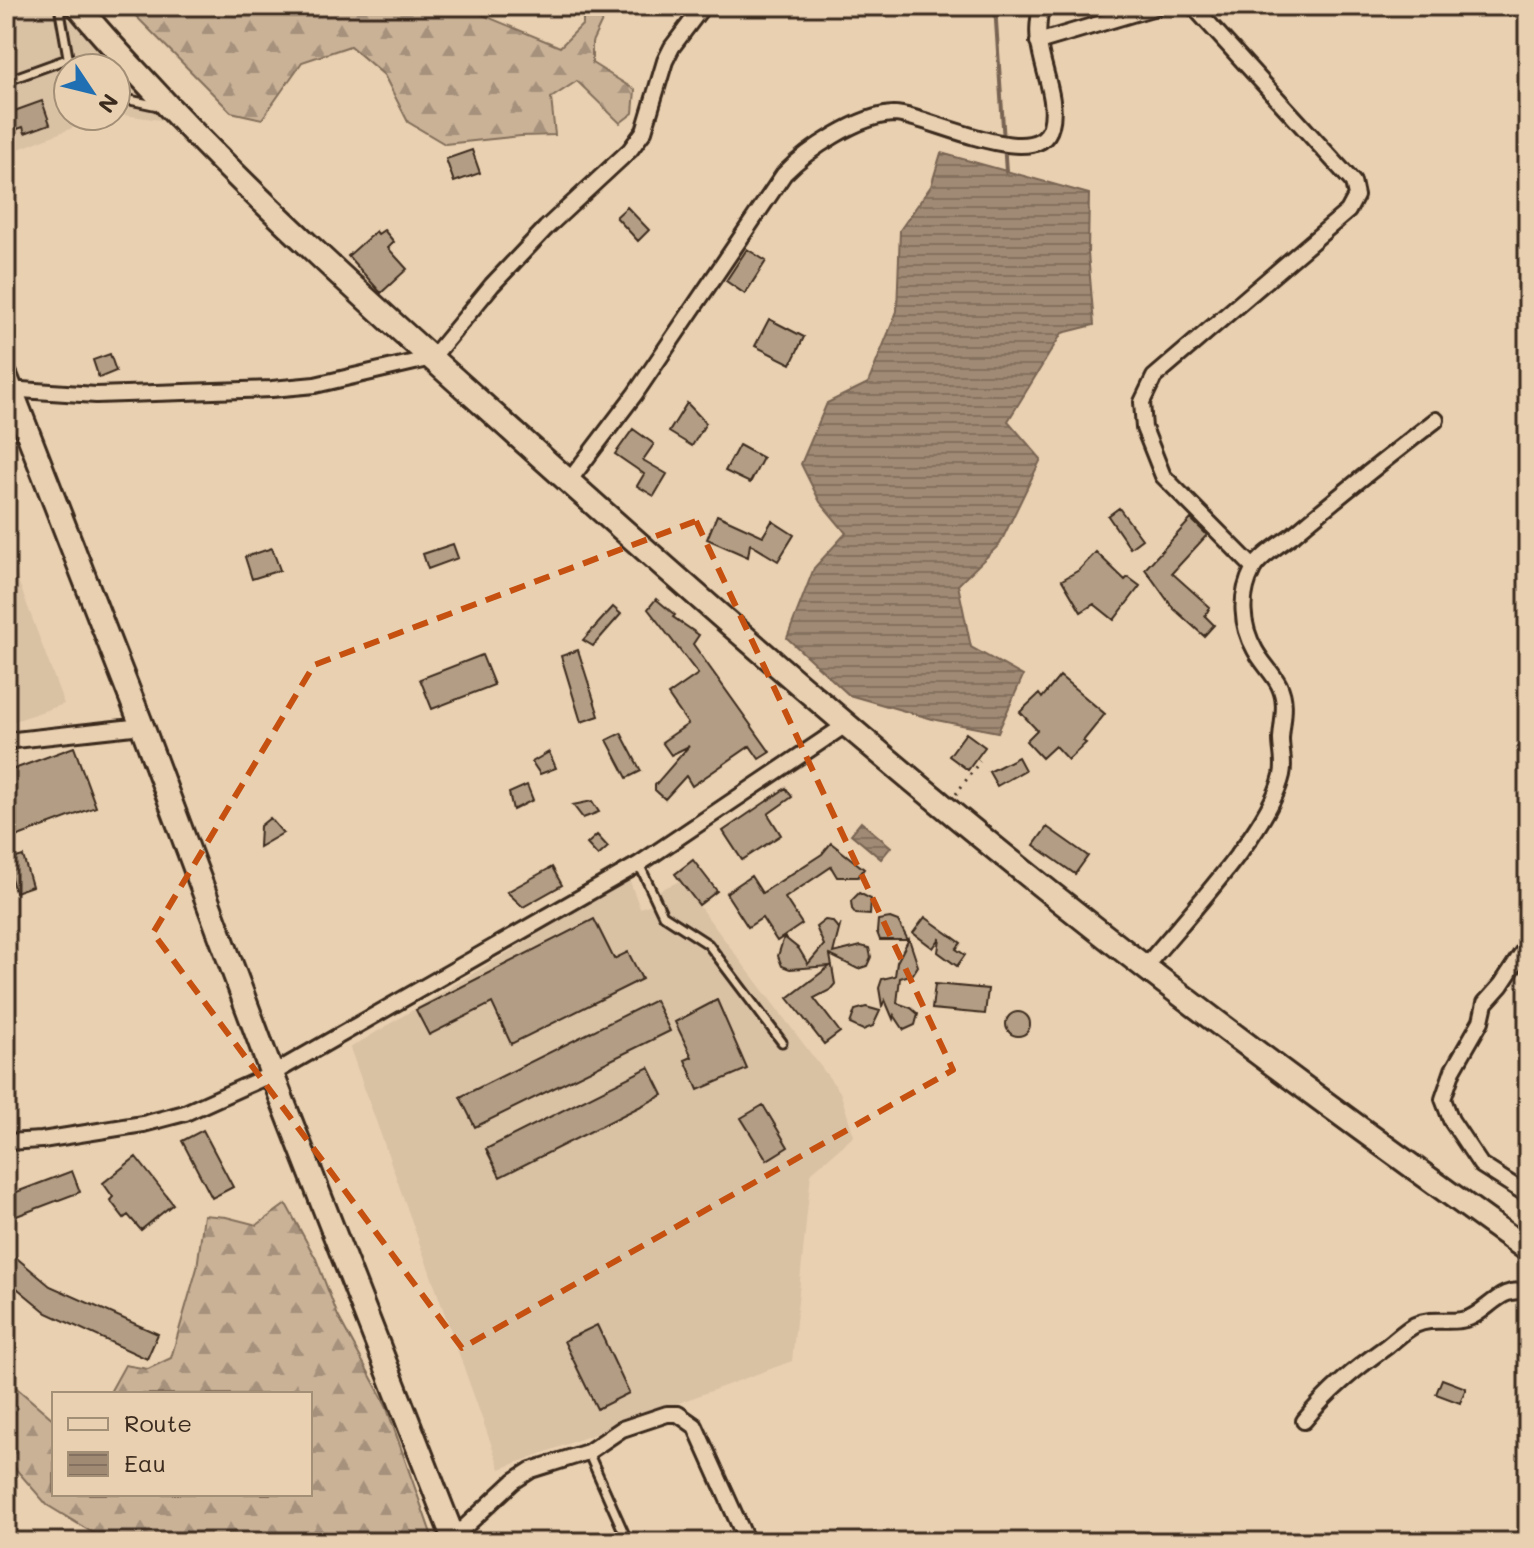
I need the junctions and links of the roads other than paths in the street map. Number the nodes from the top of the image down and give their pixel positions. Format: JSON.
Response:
{"nodes":[{"id":1,"x":59,"y":6,"type":"edge"},
{"id":2,"x":67,"y":6,"type":"edge"},
{"id":3,"x":78,"y":6,"type":"edge"},
{"id":4,"x":703,"y":6,"type":"edge"},
{"id":5,"x":1041,"y":6,"type":"edge"},
{"id":6,"x":1159,"y":6,"type":"edge"},
{"id":7,"x":1193,"y":6,"type":"edge"},
{"id":8,"x":97,"y":30,"type":"junction"},
{"id":9,"x":1038,"y":42,"type":"junction"},
{"id":10,"x":67,"y":52,"type":"edge"},
{"id":11,"x":52,"y":69,"type":"edge"},
{"id":12,"x":6,"y":81,"type":"edge"},
{"id":13,"x":132,"y":101,"type":"edge"},
{"id":14,"x":172,"y":110,"type":"junction"},
{"id":15,"x":432,"y":358,"type":"junction"},
{"id":16,"x":8,"y":385,"type":"edge"},
{"id":17,"x":1436,"y":420,"type":"dead end"},
{"id":18,"x":569,"y":481,"type":"junction"},
{"id":19,"x":1253,"y":567,"type":"junction"},
{"id":20,"x":847,"y":724,"type":"junction"},
{"id":21,"x":142,"y":726,"type":"junction"},
{"id":22,"x":6,"y":741,"type":"edge"},
{"id":23,"x":639,"y":864,"type":"junction"},
{"id":24,"x":1528,"y":944,"type":"edge"},
{"id":25,"x":1145,"y":967,"type":"junction"},
{"id":26,"x":782,"y":1042,"type":"dead end"},
{"id":27,"x":272,"y":1074,"type":"junction"},
{"id":28,"x":6,"y":1142,"type":"edge"},
{"id":29,"x":1528,"y":1195,"type":"edge"},
{"id":30,"x":1528,"y":1250,"type":"edge"},
{"id":31,"x":1528,"y":1293,"type":"edge"},
{"id":32,"x":1304,"y":1421,"type":"dead end"},
{"id":33,"x":588,"y":1452,"type":"junction"},
{"id":34,"x":454,"y":1540,"type":"edge"},
{"id":35,"x":628,"y":1542,"type":"edge"},
{"id":36,"x":747,"y":1542,"type":"edge"}],
"edges":[{"from":1,"to":10,"type":"lane"},
{"from":2,"to":8,"type":"main road"},
{"from":3,"to":8,"type":"main road"},
{"from":4,"to":15,"type":"street"},
{"from":5,"to":9,"type":"street"},
{"from":6,"to":9,"type":"street"},
{"from":7,"to":19,"type":"street"},
{"from":8,"to":14,"type":"main road"},
{"from":9,"to":18,"type":"street"},
{"from":11,"to":12,"type":"lane"},
{"from":13,"to":14,"type":"lane"},
{"from":14,"to":15,"type":"main road"},
{"from":15,"to":16,"type":"street"},
{"from":15,"to":18,"type":"main road"},
{"from":16,"to":21,"type":"main road"},
{"from":17,"to":19,"type":"street"},
{"from":18,"to":20,"type":"main road"},
{"from":19,"to":25,"type":"street"},
{"from":20,"to":23,"type":"street"},
{"from":20,"to":25,"type":"main road"},
{"from":21,"to":22,"type":"street"},
{"from":21,"to":27,"type":"main road"},
{"from":23,"to":26,"type":"lane"},
{"from":23,"to":27,"type":"street"},
{"from":24,"to":29,"type":"street"},
{"from":25,"to":30,"type":"main road"},
{"from":27,"to":28,"type":"street"},
{"from":27,"to":34,"type":"main road"},
{"from":31,"to":32,"type":"street"},
{"from":33,"to":34,"type":"street"},
{"from":33,"to":35,"type":"lane"},
{"from":33,"to":36,"type":"street"}]}
